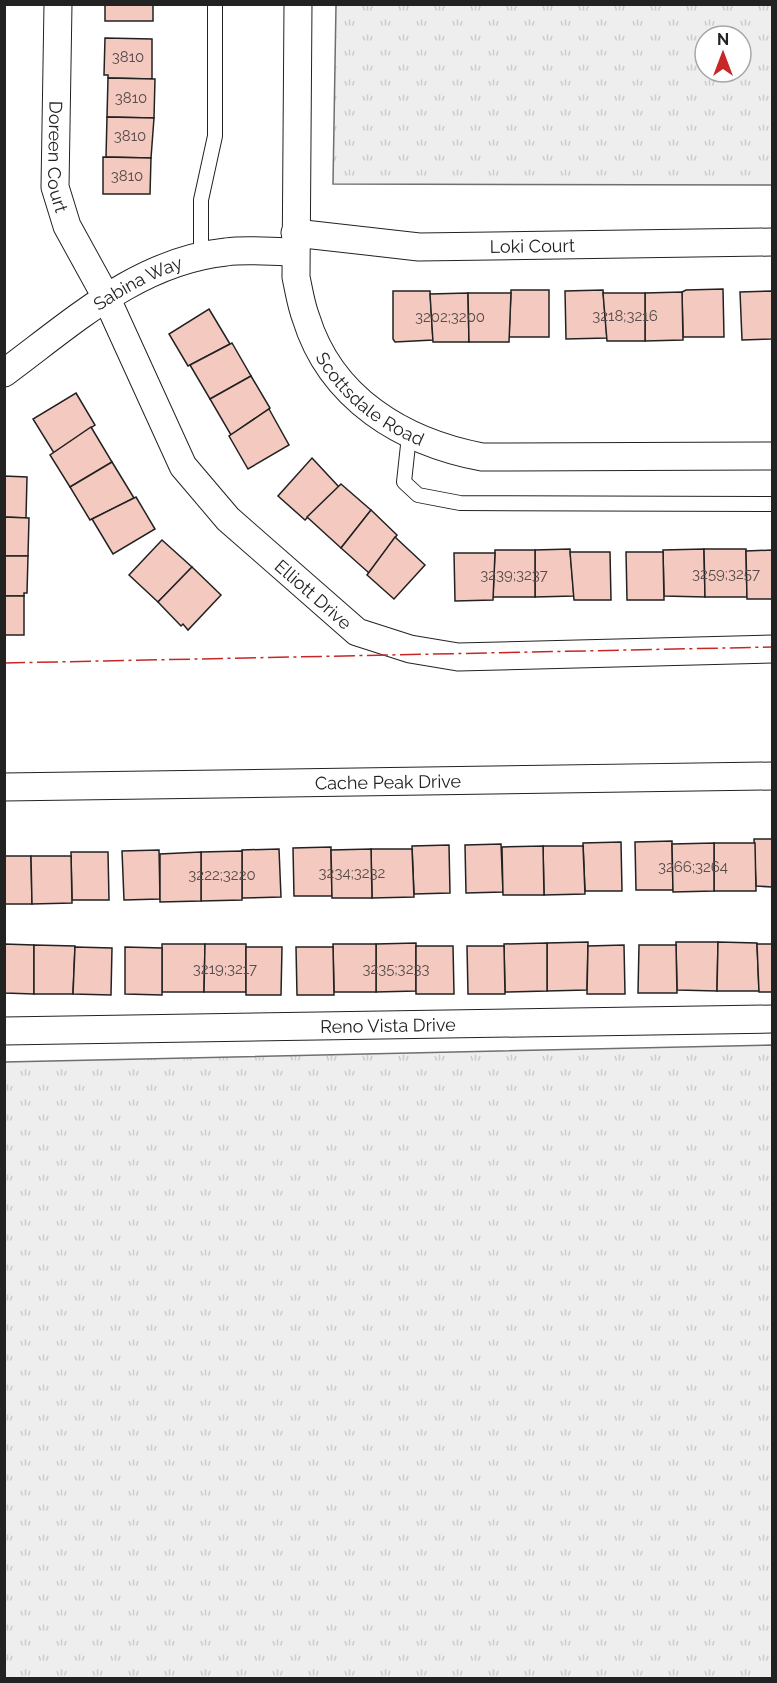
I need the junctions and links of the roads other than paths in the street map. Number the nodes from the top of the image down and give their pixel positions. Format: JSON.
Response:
{"nodes":[{"id":1,"x":58,"y":4,"type":"edge"},
{"id":2,"x":215,"y":4,"type":"edge"},
{"id":3,"x":298,"y":4,"type":"edge"},
{"id":4,"x":294,"y":242,"type":"junction"},
{"id":5,"x":772,"y":242,"type":"edge"},
{"id":6,"x":201,"y":257,"type":"junction"},
{"id":7,"x":106,"y":297,"type":"junction"},
{"id":8,"x":4,"y":373,"type":"edge"},
{"id":9,"x":409,"y":436,"type":"junction"},
{"id":10,"x":772,"y":456,"type":"edge"},
{"id":11,"x":772,"y":504,"type":"edge"},
{"id":12,"x":772,"y":649,"type":"edge"},
{"id":13,"x":772,"y":776,"type":"edge"},
{"id":14,"x":4,"y":787,"type":"edge"},
{"id":15,"x":772,"y":1019,"type":"edge"},
{"id":16,"x":4,"y":1031,"type":"edge"}],
"edges":[{"from":1,"to":7,"type":"street","name":"Doreen Court"},
{"from":2,"to":6,"type":"lane"},
{"from":3,"to":4,"type":"street","name":"Scottsdale Road"},
{"from":4,"to":5,"type":"street","name":"Loki Court"},
{"from":4,"to":6,"type":"street","name":"Sabina Way"},
{"from":4,"to":9,"type":"street","name":"Scottsdale Road"},
{"from":6,"to":7,"type":"street","name":"Sabina Way"},
{"from":7,"to":8,"type":"street","name":"Sabina Way"},
{"from":7,"to":12,"type":"street","name":"Elliott Drive"},
{"from":9,"to":10,"type":"street","name":"Scottsdale Road"},
{"from":9,"to":11,"type":"lane"},
{"from":13,"to":14,"type":"street","name":"Cache Peak Drive"},
{"from":15,"to":16,"type":"street","name":"Reno Vista Drive"}]}
